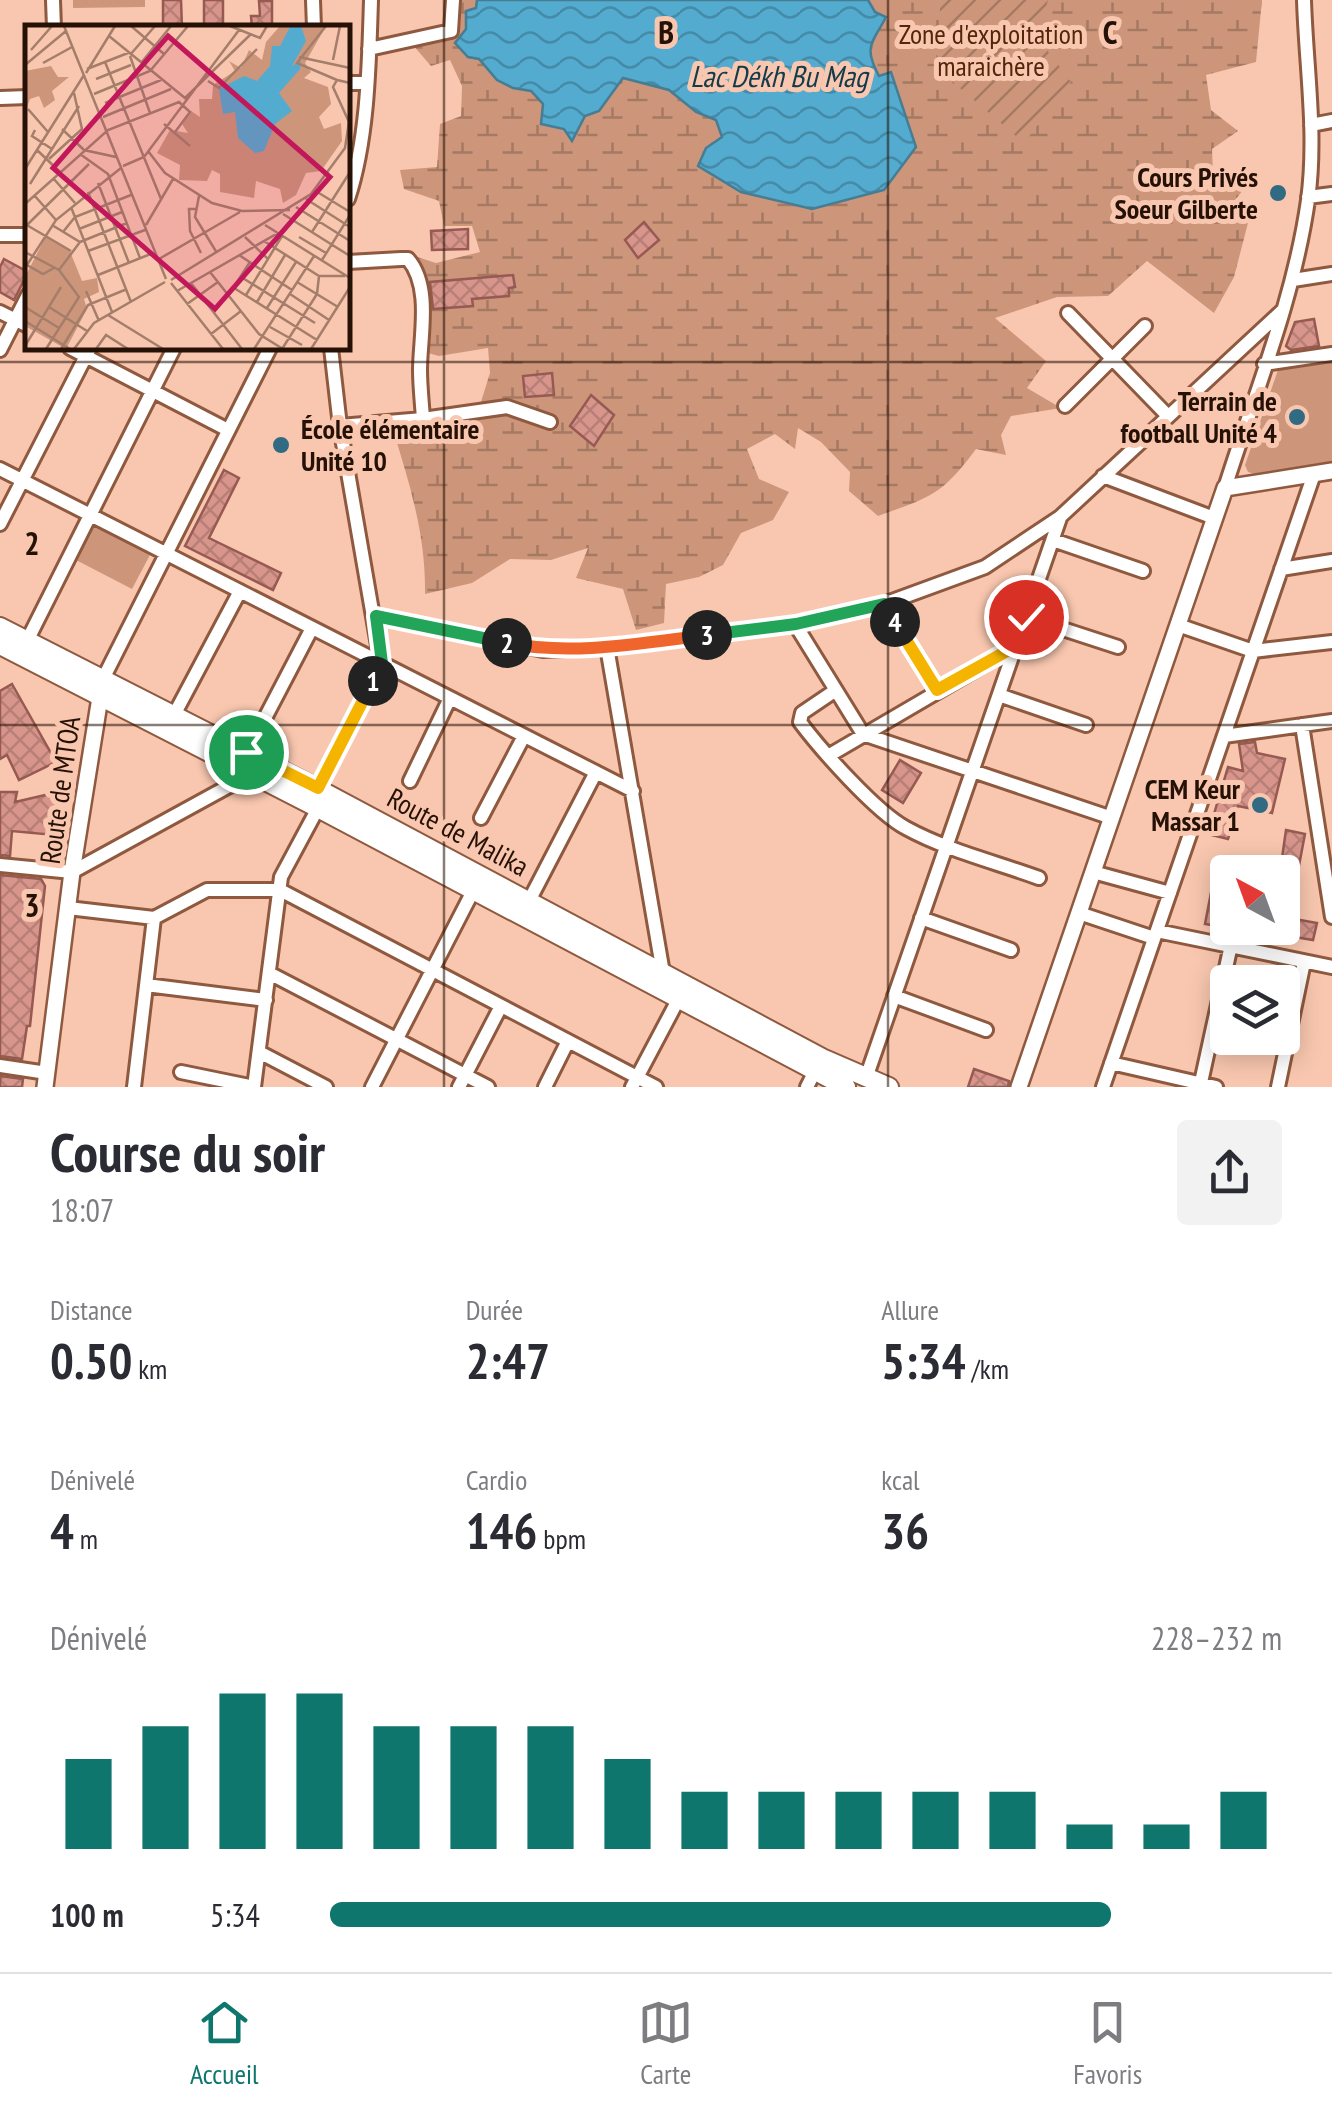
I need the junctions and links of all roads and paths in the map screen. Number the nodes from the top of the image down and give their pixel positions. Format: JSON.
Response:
{"nodes":[{"id":1,"x":53,"y":0,"type":"edge"},
{"id":2,"x":313,"y":0,"type":"edge"},
{"id":3,"x":371,"y":0,"type":"edge"},
{"id":4,"x":453,"y":0,"type":"edge"},
{"id":5,"x":1304,"y":0,"type":"edge"},
{"id":6,"x":54,"y":25,"type":"edge"},
{"id":7,"x":314,"y":25,"type":"edge"},
{"id":8,"x":370,"y":49,"type":"junction"},
{"id":9,"x":350,"y":83,"type":"edge"},
{"id":10,"x":367,"y":83,"type":"junction"},
{"id":11,"x":25,"y":97,"type":"edge"},
{"id":12,"x":0,"y":98,"type":"edge"},
{"id":13,"x":1332,"y":121,"type":"edge"},
{"id":14,"x":1311,"y":125,"type":"junction"},
{"id":15,"x":350,"y":192,"type":"edge"},
{"id":16,"x":1332,"y":194,"type":"edge"},
{"id":17,"x":1308,"y":197,"type":"junction"},
{"id":18,"x":0,"y":234,"type":"edge"},
{"id":19,"x":25,"y":235,"type":"edge"},
{"id":20,"x":350,"y":262,"type":"edge"},
{"id":21,"x":1332,"y":274,"type":"edge"},
{"id":22,"x":1293,"y":280,"type":"junction"},
{"id":23,"x":0,"y":312,"type":"edge"},
{"id":24,"x":1282,"y":312,"type":"junction"},
{"id":25,"x":1068,"y":313,"type":"dead end"},
{"id":26,"x":21,"y":323,"type":"edge"},
{"id":27,"x":1144,"y":326,"type":"dead end"},
{"id":28,"x":0,"y":350,"type":"edge"},
{"id":29,"x":173,"y":350,"type":"edge"},
{"id":30,"x":269,"y":350,"type":"edge"},
{"id":31,"x":331,"y":350,"type":"edge"},
{"id":32,"x":88,"y":352,"type":"edge"},
{"id":33,"x":1332,"y":354,"type":"edge"},
{"id":34,"x":1112,"y":359,"type":"junction"},
{"id":35,"x":1264,"y":364,"type":"junction"},
{"id":36,"x":153,"y":390,"type":"junction"},
{"id":37,"x":1065,"y":406,"type":"dead end"},
{"id":38,"x":1168,"y":416,"type":"junction"},
{"id":39,"x":423,"y":419,"type":"junction"},
{"id":40,"x":550,"y":422,"type":"dead end"},
{"id":41,"x":340,"y":426,"type":"junction"},
{"id":42,"x":228,"y":430,"type":"junction"},
{"id":43,"x":0,"y":470,"type":"edge"},
{"id":44,"x":1332,"y":471,"type":"edge"},
{"id":45,"x":1314,"y":474,"type":"junction"},
{"id":46,"x":1102,"y":476,"type":"junction"},
{"id":47,"x":22,"y":481,"type":"junction"},
{"id":48,"x":1225,"y":488,"type":"junction"},
{"id":49,"x":90,"y":515,"type":"junction"},
{"id":50,"x":1060,"y":517,"type":"junction"},
{"id":51,"x":1214,"y":518,"type":"junction"},
{"id":52,"x":0,"y":524,"type":"edge"},
{"id":53,"x":1053,"y":540,"type":"junction"},
{"id":54,"x":166,"y":554,"type":"junction"},
{"id":55,"x":1332,"y":561,"type":"edge"},
{"id":56,"x":1281,"y":569,"type":"junction"},
{"id":57,"x":1143,"y":571,"type":"dead end"},
{"id":58,"x":240,"y":592,"type":"junction"},
{"id":59,"x":884,"y":604,"type":"junction"},
{"id":60,"x":376,"y":616,"type":"junction"},
{"id":61,"x":1026,"y":617,"type":"junction"},
{"id":62,"x":796,"y":624,"type":"junction"},
{"id":63,"x":1178,"y":625,"type":"junction"},
{"id":64,"x":0,"y":627,"type":"edge"},
{"id":65,"x":312,"y":628,"type":"junction"},
{"id":66,"x":28,"y":641,"type":"junction"},
{"id":67,"x":1332,"y":642,"type":"edge"},
{"id":68,"x":0,"y":645,"type":"edge"},
{"id":69,"x":1016,"y":646,"type":"junction"},
{"id":70,"x":607,"y":647,"type":"junction"},
{"id":71,"x":1118,"y":648,"type":"dead end"},
{"id":72,"x":1253,"y":651,"type":"junction"},
{"id":73,"x":382,"y":663,"type":"junction"},
{"id":74,"x":101,"y":687,"type":"junction"},
{"id":75,"x":836,"y":690,"type":"junction"},
{"id":76,"x":937,"y":690,"type":"junction"},
{"id":77,"x":999,"y":695,"type":"junction"},
{"id":78,"x":450,"y":698,"type":"junction"},
{"id":79,"x":174,"y":716,"type":"junction"},
{"id":80,"x":264,"y":720,"type":"dead end"},
{"id":81,"x":1332,"y":721,"type":"edge"},
{"id":82,"x":1086,"y":725,"type":"dead end"},
{"id":83,"x":1302,"y":726,"type":"junction"},
{"id":84,"x":863,"y":734,"type":"junction"},
{"id":85,"x":524,"y":736,"type":"junction"},
{"id":86,"x":1224,"y":736,"type":"junction"},
{"id":87,"x":828,"y":756,"type":"junction"},
{"id":88,"x":972,"y":771,"type":"junction"},
{"id":89,"x":596,"y":772,"type":"junction"},
{"id":90,"x":250,"y":774,"type":"junction"},
{"id":91,"x":410,"y":781,"type":"dead end"},
{"id":92,"x":318,"y":788,"type":"junction"},
{"id":93,"x":634,"y":791,"type":"junction"},
{"id":94,"x":318,"y":808,"type":"junction"},
{"id":95,"x":480,"y":818,"type":"dead end"},
{"id":96,"x":1112,"y":818,"type":"junction"},
{"id":97,"x":1326,"y":832,"type":"edge"},
{"id":98,"x":947,"y":845,"type":"junction"},
{"id":99,"x":0,"y":865,"type":"edge"},
{"id":100,"x":72,"y":872,"type":"junction"},
{"id":101,"x":1093,"y":872,"type":"junction"},
{"id":102,"x":1039,"y":878,"type":"dead end"},
{"id":103,"x":280,"y":890,"type":"junction"},
{"id":104,"x":474,"y":891,"type":"junction"},
{"id":105,"x":1170,"y":893,"type":"junction"},
{"id":106,"x":529,"y":901,"type":"junction"},
{"id":107,"x":68,"y":908,"type":"junction"},
{"id":108,"x":1331,"y":909,"type":"edge"},
{"id":109,"x":1079,"y":913,"type":"junction"},
{"id":110,"x":1332,"y":917,"type":"edge"},
{"id":111,"x":154,"y":918,"type":"junction"},
{"id":112,"x":921,"y":918,"type":"junction"},
{"id":113,"x":1156,"y":934,"type":"junction"},
{"id":114,"x":1231,"y":946,"type":"junction"},
{"id":115,"x":1011,"y":950,"type":"dead end"},
{"id":116,"x":1304,"y":962,"type":"junction"},
{"id":117,"x":1332,"y":967,"type":"edge"},
{"id":118,"x":433,"y":970,"type":"junction"},
{"id":119,"x":269,"y":972,"type":"junction"},
{"id":120,"x":663,"y":973,"type":"junction"},
{"id":121,"x":146,"y":985,"type":"junction"},
{"id":122,"x":894,"y":996,"type":"junction"},
{"id":123,"x":266,"y":1000,"type":"junction"},
{"id":124,"x":678,"y":1000,"type":"junction"},
{"id":125,"x":501,"y":1006,"type":"junction"},
{"id":126,"x":986,"y":1030,"type":"dead end"},
{"id":127,"x":397,"y":1039,"type":"junction"},
{"id":128,"x":568,"y":1041,"type":"junction"},
{"id":129,"x":259,"y":1052,"type":"junction"},
{"id":130,"x":1111,"y":1063,"type":"junction"},
{"id":131,"x":0,"y":1066,"type":"edge"},
{"id":132,"x":180,"y":1072,"type":"dead end"},
{"id":133,"x":866,"y":1078,"type":"junction"},
{"id":134,"x":46,"y":1080,"type":"edge"},
{"id":135,"x":811,"y":1080,"type":"edge"},
{"id":136,"x":462,"y":1081,"type":"edge"},
{"id":137,"x":634,"y":1082,"type":"edge"},
{"id":138,"x":1200,"y":1086,"type":"edge"},
{"id":139,"x":134,"y":1087,"type":"edge"},
{"id":140,"x":254,"y":1087,"type":"edge"},
{"id":141,"x":326,"y":1087,"type":"edge"},
{"id":142,"x":372,"y":1087,"type":"edge"},
{"id":143,"x":488,"y":1087,"type":"edge"},
{"id":144,"x":545,"y":1087,"type":"edge"},
{"id":145,"x":656,"y":1087,"type":"edge"},
{"id":146,"x":846,"y":1087,"type":"edge"},
{"id":147,"x":890,"y":1087,"type":"edge"},
{"id":148,"x":1019,"y":1087,"type":"edge"},
{"id":149,"x":1103,"y":1087,"type":"edge"},
{"id":150,"x":1216,"y":1087,"type":"edge"},
{"id":151,"x":1278,"y":1087,"type":"edge"}],
"edges":[{"from":1,"to":6,"type":"street"},
{"from":2,"to":7,"type":"street"},
{"from":3,"to":8,"type":"street"},
{"from":4,"to":8,"type":"street"},
{"from":5,"to":14,"type":"street"},
{"from":8,"to":10,"type":"street"},
{"from":9,"to":10,"type":"street"},
{"from":10,"to":15,"type":"street"},
{"from":11,"to":12,"type":"street"},
{"from":13,"to":14,"type":"street"},
{"from":14,"to":17,"type":"street"},
{"from":16,"to":17,"type":"street"},
{"from":17,"to":22,"type":"street"},
{"from":18,"to":19,"type":"street"},
{"from":20,"to":39,"type":"street"},
{"from":21,"to":22,"type":"street"},
{"from":22,"to":24,"type":"street"},
{"from":23,"to":26,"type":"street"},
{"from":24,"to":35,"type":"street"},
{"from":24,"to":38,"type":"street"},
{"from":25,"to":34,"type":"street"},
{"from":26,"to":28,"type":"street"},
{"from":27,"to":34,"type":"street"},
{"from":29,"to":36,"type":"street"},
{"from":30,"to":42,"type":"street"},
{"from":31,"to":41,"type":"street"},
{"from":32,"to":36,"type":"street"},
{"from":32,"to":47,"type":"street"},
{"from":33,"to":35,"type":"street"},
{"from":34,"to":37,"type":"street"},
{"from":34,"to":38,"type":"street"},
{"from":35,"to":48,"type":"street"},
{"from":36,"to":42,"type":"street"},
{"from":36,"to":49,"type":"street"},
{"from":38,"to":46,"type":"street"},
{"from":39,"to":40,"type":"street"},
{"from":39,"to":41,"type":"street"},
{"from":41,"to":60,"type":"street"},
{"from":42,"to":54,"type":"street"},
{"from":43,"to":47,"type":"street"},
{"from":44,"to":45,"type":"street"},
{"from":45,"to":48,"type":"street"},
{"from":45,"to":56,"type":"street"},
{"from":46,"to":50,"type":"street"},
{"from":46,"to":51,"type":"street"},
{"from":47,"to":49,"type":"street"},
{"from":47,"to":52,"type":"street"},
{"from":48,"to":51,"type":"street"},
{"from":49,"to":54,"type":"street"},
{"from":49,"to":66,"type":"street"},
{"from":50,"to":53,"type":"street"},
{"from":50,"to":59,"type":"street"},
{"from":51,"to":63,"type":"street"},
{"from":53,"to":57,"type":"street"},
{"from":53,"to":61,"type":"street"},
{"from":54,"to":58,"type":"street"},
{"from":54,"to":74,"type":"street"},
{"from":55,"to":56,"type":"street"},
{"from":56,"to":72,"type":"street"},
{"from":58,"to":65,"type":"street"},
{"from":58,"to":79,"type":"street"},
{"from":59,"to":62,"type":"street"},
{"from":59,"to":76,"type":"street"},
{"from":60,"to":70,"type":"street"},
{"from":60,"to":73,"type":"street"},
{"from":61,"to":69,"type":"street"},
{"from":61,"to":71,"type":"street"},
{"from":62,"to":70,"type":"street"},
{"from":62,"to":75,"type":"street"},
{"from":63,"to":72,"type":"street"},
{"from":63,"to":96,"type":"street"},
{"from":64,"to":66,"type":"main road","name":"Route de Malika"},
{"from":65,"to":73,"type":"street"},
{"from":65,"to":80,"type":"street"},
{"from":66,"to":74,"type":"main road","name":"Route de Malika"},
{"from":67,"to":72,"type":"street"},
{"from":68,"to":74,"type":"main road","name":"Route de Malika"},
{"from":69,"to":76,"type":"street"},
{"from":69,"to":77,"type":"street"},
{"from":70,"to":93,"type":"street"},
{"from":72,"to":86,"type":"street"},
{"from":73,"to":78,"type":"street"},
{"from":73,"to":92,"type":"street"},
{"from":74,"to":79,"type":"main road","name":"Route de Malika"},
{"from":74,"to":90,"type":"main road","name":"Route de Malika"},
{"from":74,"to":100,"type":"street","name":"Route de MTOA"},
{"from":75,"to":84,"type":"street"},
{"from":75,"to":87,"type":"street"},
{"from":76,"to":84,"type":"street"},
{"from":77,"to":82,"type":"street"},
{"from":77,"to":88,"type":"street"},
{"from":78,"to":85,"type":"street"},
{"from":78,"to":91,"type":"street"},
{"from":79,"to":92,"type":"main road","name":"Route de Malika"},
{"from":81,"to":83,"type":"street"},
{"from":83,"to":86,"type":"street"},
{"from":83,"to":97,"type":"street"},
{"from":84,"to":87,"type":"street"},
{"from":84,"to":88,"type":"street"},
{"from":85,"to":89,"type":"street"},
{"from":85,"to":95,"type":"street"},
{"from":86,"to":105,"type":"street"},
{"from":87,"to":98,"type":"street"},
{"from":88,"to":96,"type":"street"},
{"from":88,"to":98,"type":"street"},
{"from":89,"to":93,"type":"street"},
{"from":89,"to":106,"type":"street"},
{"from":90,"to":94,"type":"main road","name":"Route de Malika"},
{"from":90,"to":100,"type":"street"},
{"from":92,"to":106,"type":"main road","name":"Route de Malika"},
{"from":93,"to":120,"type":"street"},
{"from":94,"to":103,"type":"street"},
{"from":94,"to":104,"type":"main road","name":"Route de Malika"},
{"from":96,"to":101,"type":"street"},
{"from":97,"to":108,"type":"street"},
{"from":98,"to":102,"type":"street"},
{"from":98,"to":112,"type":"street"},
{"from":99,"to":100,"type":"street"},
{"from":100,"to":107,"type":"street","name":"Route de MTOA"},
{"from":101,"to":105,"type":"street"},
{"from":101,"to":109,"type":"street"},
{"from":103,"to":111,"type":"street"},
{"from":103,"to":118,"type":"street"},
{"from":103,"to":119,"type":"street"},
{"from":104,"to":118,"type":"street"},
{"from":104,"to":124,"type":"main road","name":"Route de Malika"},
{"from":105,"to":113,"type":"street"},
{"from":106,"to":120,"type":"main road","name":"Route de Malika"},
{"from":107,"to":111,"type":"street"},
{"from":107,"to":134,"type":"street","name":"Route de MTOA"},
{"from":108,"to":110,"type":"street"},
{"from":109,"to":113,"type":"street"},
{"from":109,"to":148,"type":"street"},
{"from":111,"to":121,"type":"street"},
{"from":112,"to":115,"type":"street"},
{"from":112,"to":122,"type":"street"},
{"from":113,"to":114,"type":"street"},
{"from":113,"to":130,"type":"street"},
{"from":114,"to":116,"type":"street"},
{"from":114,"to":138,"type":"street"},
{"from":116,"to":117,"type":"street"},
{"from":116,"to":151,"type":"street"},
{"from":118,"to":125,"type":"street"},
{"from":118,"to":127,"type":"street"},
{"from":119,"to":123,"type":"street"},
{"from":119,"to":127,"type":"street"},
{"from":120,"to":133,"type":"main road","name":"Route de Malika"},
{"from":121,"to":123,"type":"street"},
{"from":121,"to":139,"type":"street"},
{"from":122,"to":126,"type":"street"},
{"from":122,"to":133,"type":"street"},
{"from":123,"to":129,"type":"street"},
{"from":124,"to":135,"type":"main road","name":"Route de Malika"},
{"from":124,"to":137,"type":"street"},
{"from":125,"to":128,"type":"street"},
{"from":125,"to":136,"type":"street"},
{"from":127,"to":136,"type":"street"},
{"from":127,"to":142,"type":"street"},
{"from":128,"to":137,"type":"street"},
{"from":128,"to":144,"type":"street"},
{"from":129,"to":140,"type":"street"},
{"from":129,"to":141,"type":"street"},
{"from":130,"to":138,"type":"street"},
{"from":130,"to":149,"type":"street"},
{"from":131,"to":134,"type":"street"},
{"from":132,"to":140,"type":"street"},
{"from":133,"to":147,"type":"main road","name":"Route de Malika"},
{"from":135,"to":146,"type":"main road","name":"Route de Malika"},
{"from":136,"to":143,"type":"street"},
{"from":137,"to":145,"type":"street"},
{"from":138,"to":150,"type":"street"}]}
